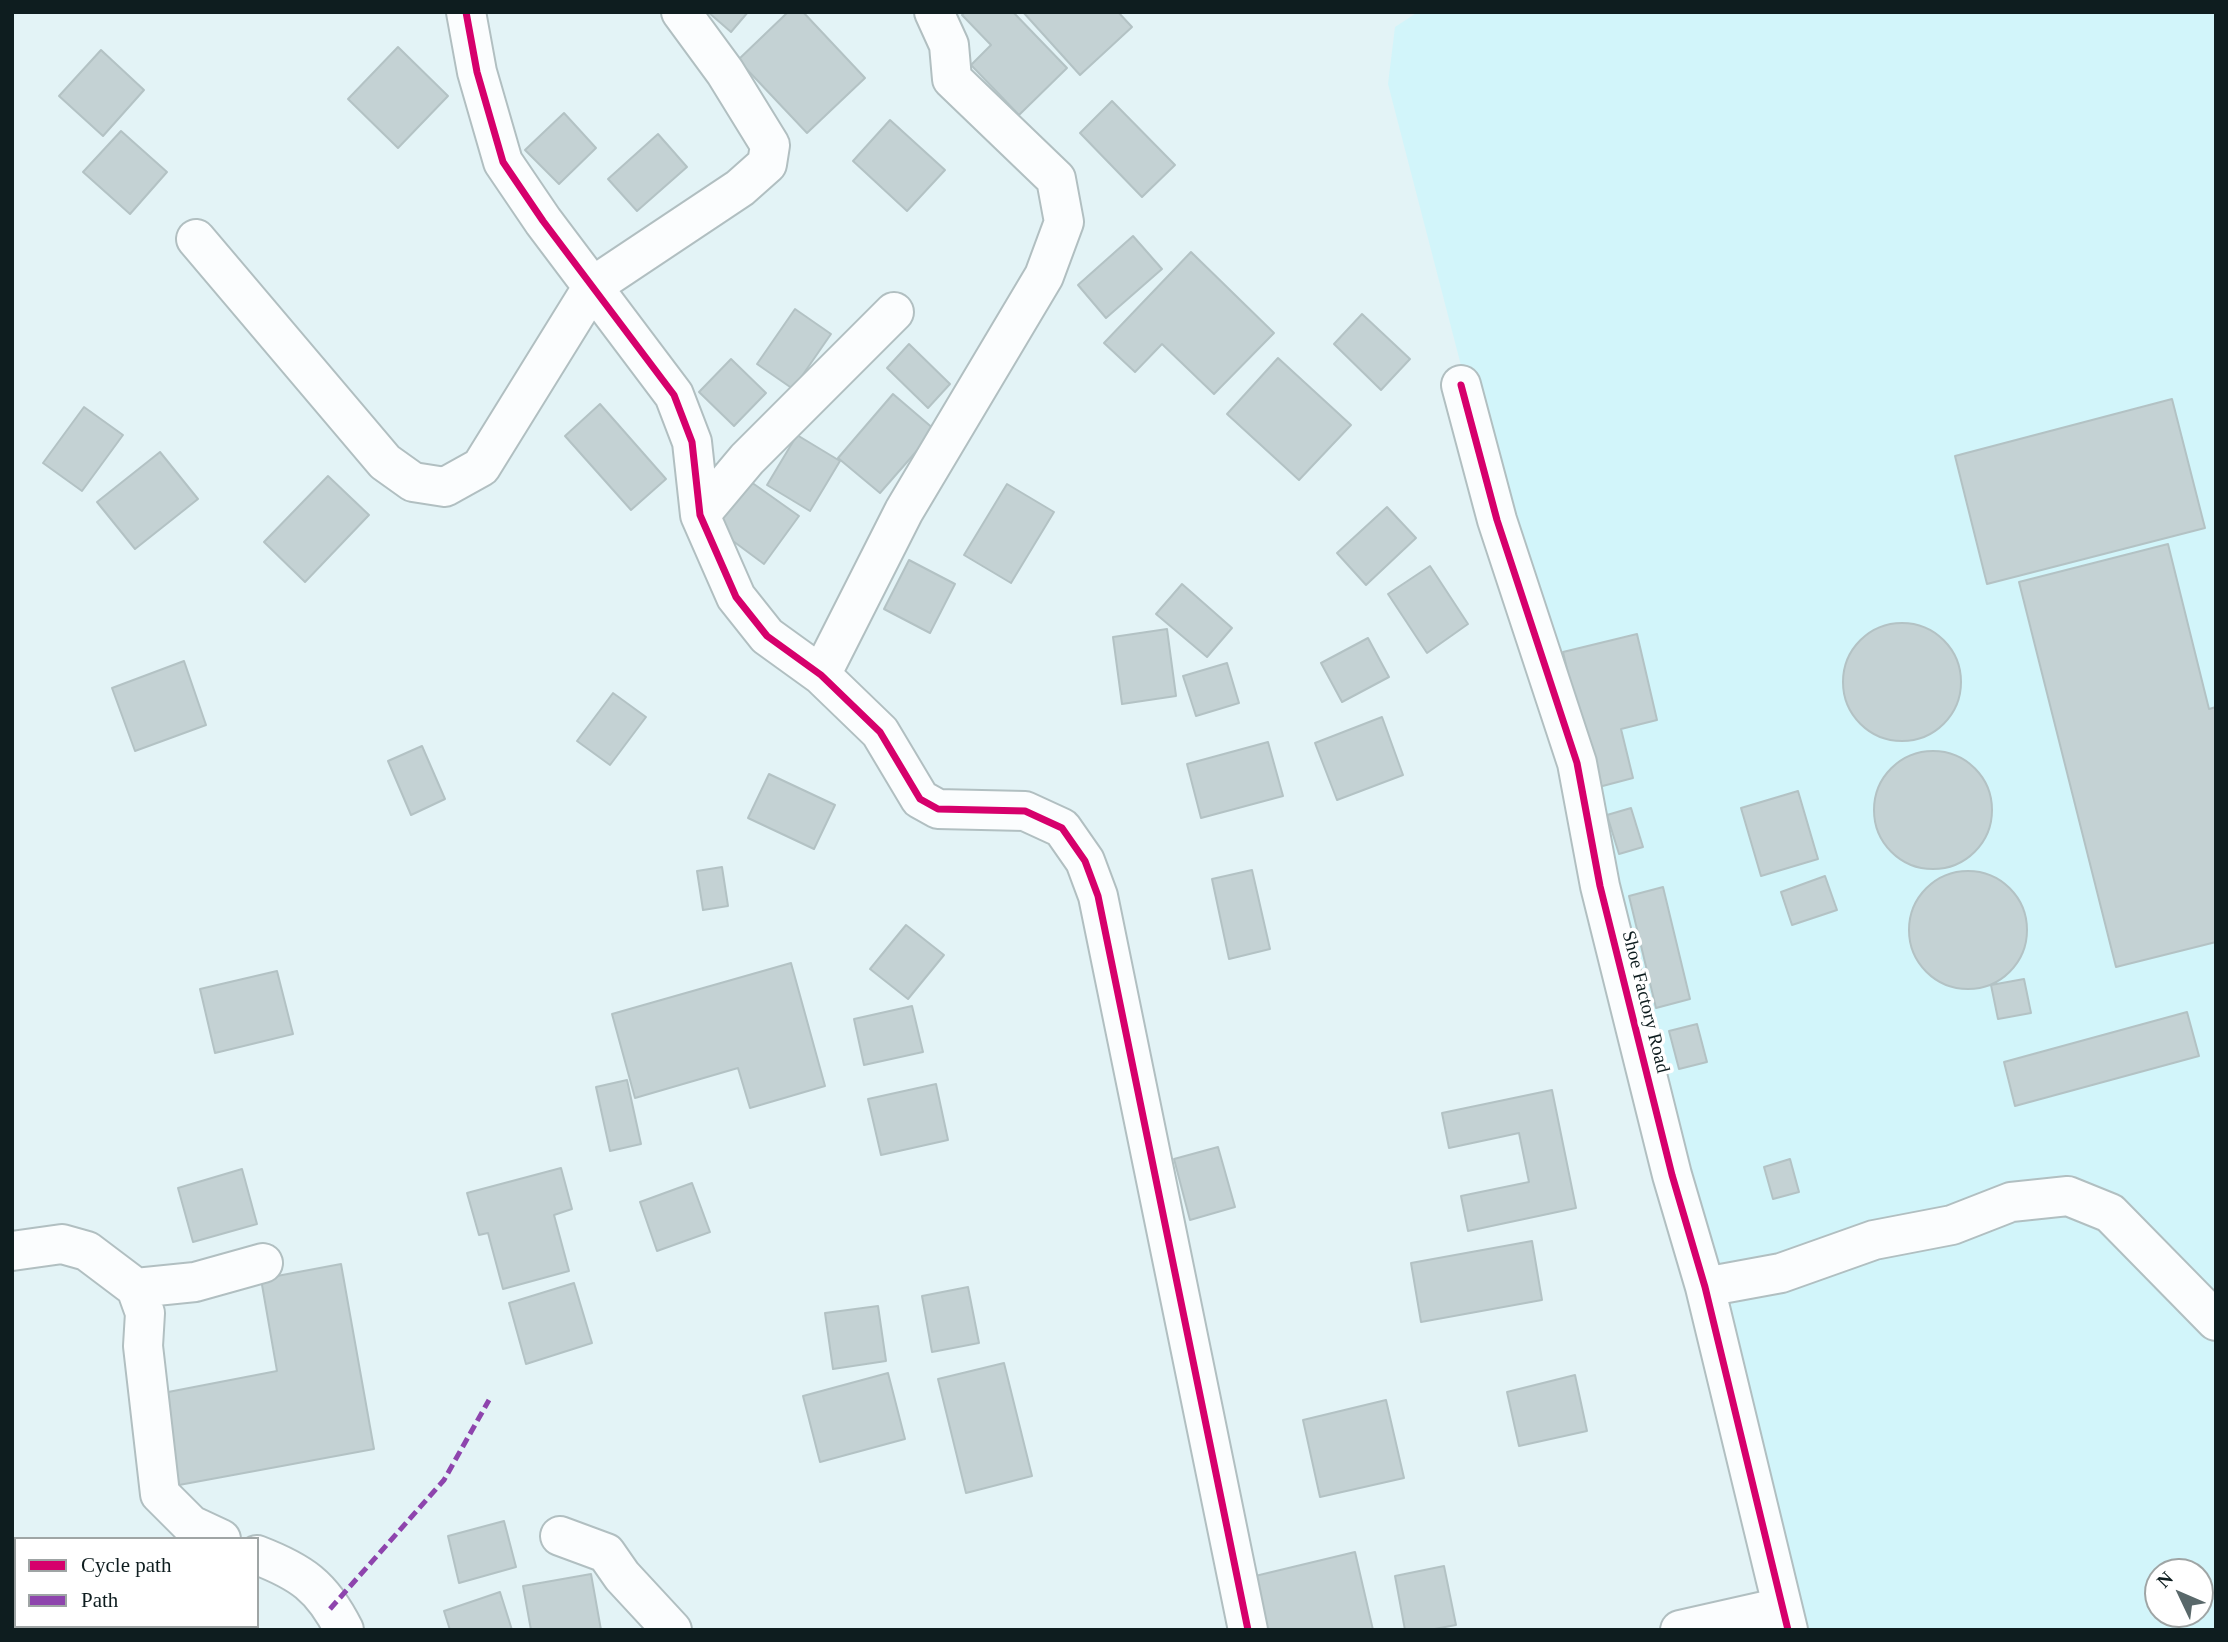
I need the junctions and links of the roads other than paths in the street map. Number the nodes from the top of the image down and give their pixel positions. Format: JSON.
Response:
{"nodes":[{"id":1,"x":466,"y":12,"type":"edge"},
{"id":2,"x":681,"y":12,"type":"edge"},
{"id":3,"x":934,"y":12,"type":"edge"},
{"id":4,"x":196,"y":239,"type":"dead end"},
{"id":5,"x":593,"y":286,"type":"junction"},
{"id":6,"x":894,"y":312,"type":"dead end"},
{"id":7,"x":1461,"y":385,"type":"dead end"},
{"id":8,"x":700,"y":515,"type":"junction"},
{"id":9,"x":821,"y":675,"type":"junction"},
{"id":10,"x":12,"y":1251,"type":"edge"},
{"id":11,"x":263,"y":1263,"type":"dead end"},
{"id":12,"x":1705,"y":1287,"type":"junction"},
{"id":13,"x":136,"y":1288,"type":"junction"},
{"id":14,"x":2216,"y":1321,"type":"edge"},
{"id":15,"x":560,"y":1536,"type":"dead end"},
{"id":16,"x":216,"y":1537,"type":"edge"},
{"id":17,"x":259,"y":1556,"type":"edge"},
{"id":18,"x":1785,"y":1619,"type":"edge"},
{"id":19,"x":344,"y":1630,"type":"edge"},
{"id":20,"x":672,"y":1630,"type":"edge"},
{"id":21,"x":1248,"y":1630,"type":"edge"},
{"id":22,"x":1680,"y":1630,"type":"edge"}],
"edges":[{"from":1,"to":5,"type":"street"},
{"from":2,"to":5,"type":"street"},
{"from":3,"to":9,"type":"street"},
{"from":4,"to":5,"type":"street"},
{"from":5,"to":8,"type":"street"},
{"from":6,"to":8,"type":"street"},
{"from":7,"to":12,"type":"street","name":"Shoe Factory Road"},
{"from":8,"to":9,"type":"street"},
{"from":9,"to":21,"type":"street"},
{"from":10,"to":13,"type":"street"},
{"from":11,"to":13,"type":"street"},
{"from":12,"to":14,"type":"street"},
{"from":12,"to":18,"type":"street","name":"Shoe Factory Road"},
{"from":13,"to":16,"type":"street"},
{"from":15,"to":20,"type":"street"},
{"from":17,"to":19,"type":"street"},
{"from":18,"to":22,"type":"street"}]}
